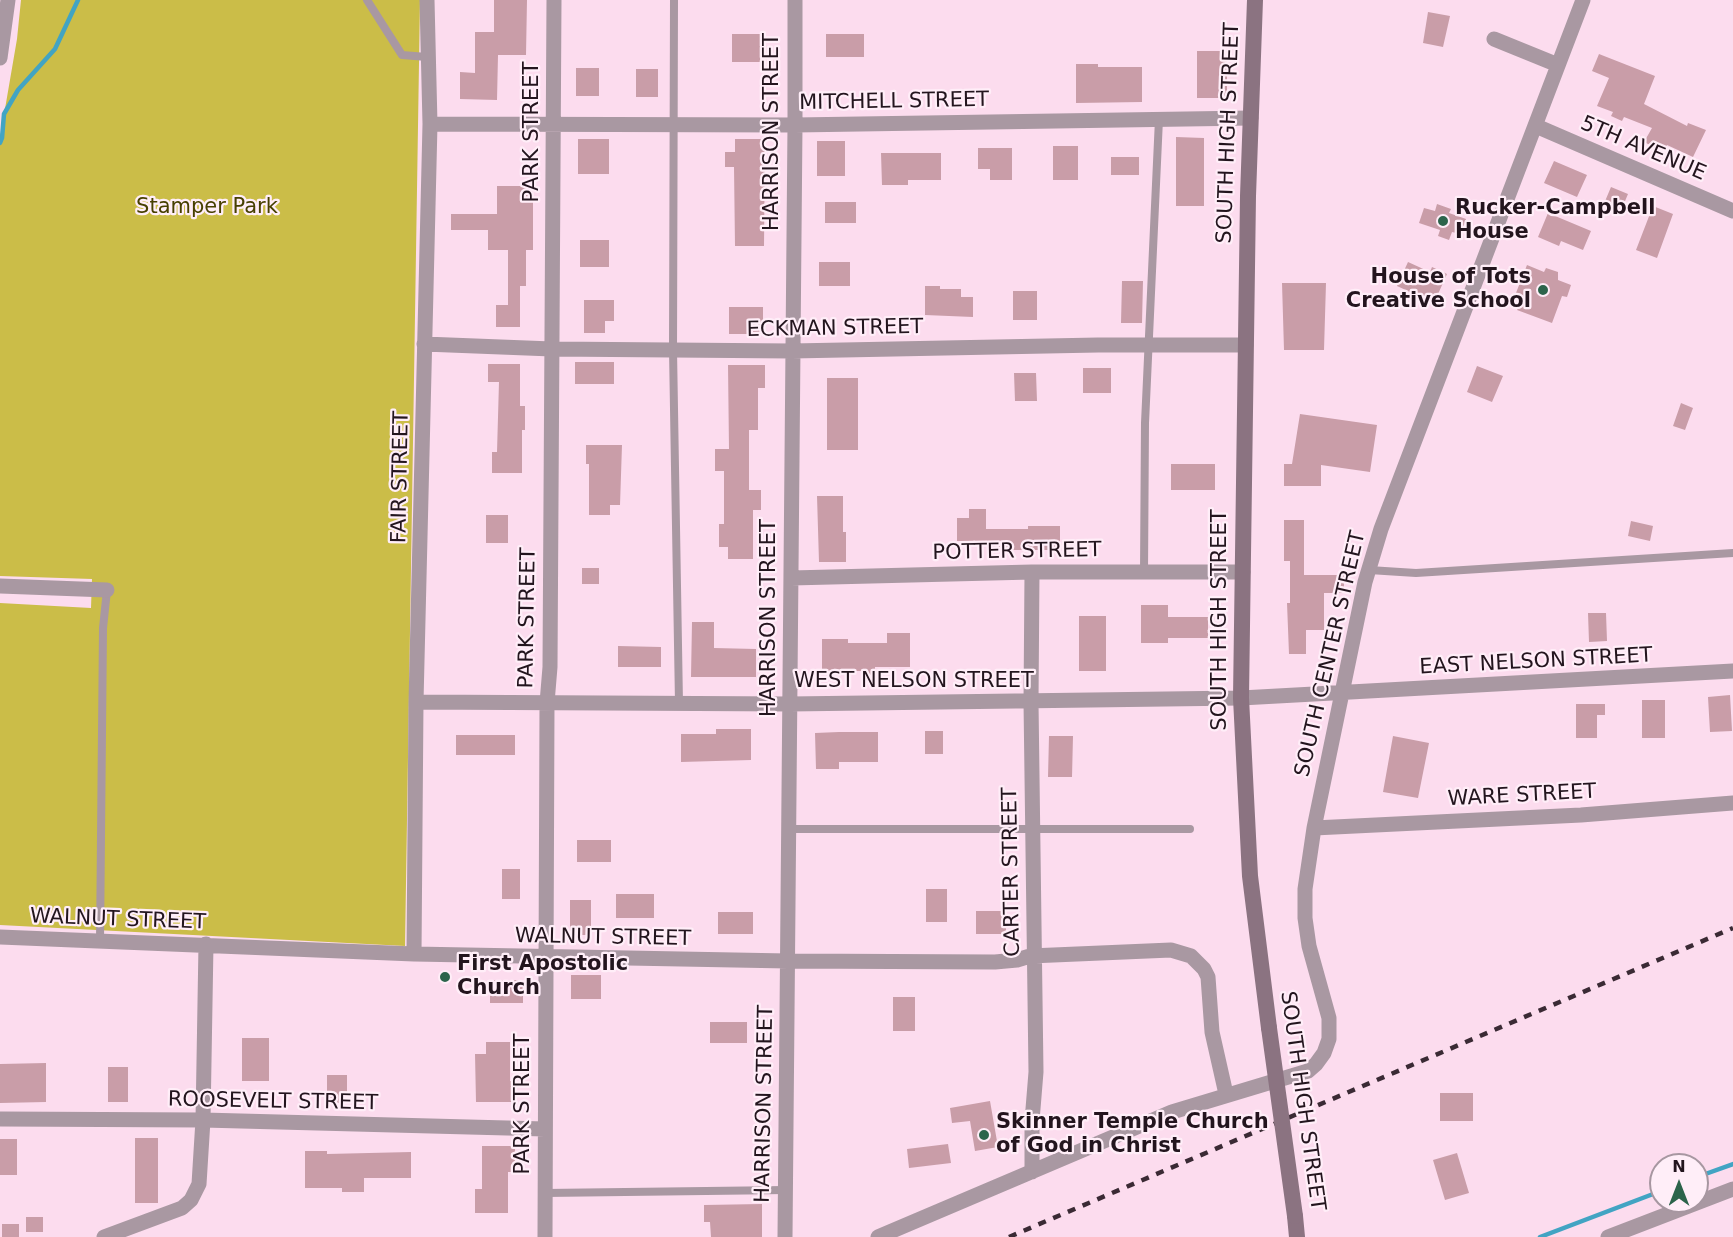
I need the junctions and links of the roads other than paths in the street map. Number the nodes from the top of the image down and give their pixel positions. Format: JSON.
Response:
{"nodes":[{"id":1,"x":8,"y":0,"type":"edge"},
{"id":2,"x":367,"y":0,"type":"edge"},
{"id":3,"x":427,"y":0,"type":"edge"},
{"id":4,"x":554,"y":0,"type":"edge"},
{"id":5,"x":674,"y":0,"type":"edge"},
{"id":6,"x":795,"y":0,"type":"edge"},
{"id":7,"x":1255,"y":0,"type":"edge"},
{"id":8,"x":1583,"y":0,"type":"edge"},
{"id":9,"x":1494,"y":39,"type":"dead end"},
{"id":10,"x":427,"y":57,"type":"junction"},
{"id":11,"x":0,"y":58,"type":"edge"},
{"id":12,"x":1558,"y":65,"type":"junction"},
{"id":13,"x":1251,"y":118,"type":"junction"},
{"id":14,"x":1159,"y":119,"type":"junction"},
{"id":15,"x":430,"y":123,"type":"junction"},
{"id":16,"x":555,"y":123,"type":"junction"},
{"id":17,"x":674,"y":125,"type":"junction"},
{"id":18,"x":795,"y":125,"type":"junction"},
{"id":19,"x":1536,"y":126,"type":"junction"},
{"id":20,"x":1733,"y":211,"type":"edge"},
{"id":21,"x":424,"y":344,"type":"junction"},
{"id":22,"x":1148,"y":345,"type":"junction"},
{"id":23,"x":1246,"y":345,"type":"junction"},
{"id":24,"x":552,"y":349,"type":"junction"},
{"id":25,"x":673,"y":350,"type":"junction"},
{"id":26,"x":792,"y":351,"type":"junction"},
{"id":27,"x":1733,"y":553,"type":"edge"},
{"id":28,"x":1369,"y":570,"type":"junction"},
{"id":29,"x":1032,"y":572,"type":"junction"},
{"id":30,"x":1144,"y":572,"type":"junction"},
{"id":31,"x":1243,"y":572,"type":"junction"},
{"id":32,"x":791,"y":578,"type":"junction"},
{"id":33,"x":0,"y":586,"type":"edge"},
{"id":34,"x":107,"y":590,"type":"joint"},
{"id":35,"x":1733,"y":671,"type":"edge"},
{"id":36,"x":1341,"y":694,"type":"junction"},
{"id":37,"x":1242,"y":698,"type":"junction"},
{"id":38,"x":416,"y":702,"type":"junction"},
{"id":39,"x":1031,"y":702,"type":"junction"},
{"id":40,"x":547,"y":703,"type":"junction"},
{"id":41,"x":679,"y":704,"type":"junction"},
{"id":42,"x":790,"y":704,"type":"junction"},
{"id":43,"x":1733,"y":803,"type":"edge"},
{"id":44,"x":1314,"y":828,"type":"junction"},
{"id":45,"x":789,"y":829,"type":"junction"},
{"id":46,"x":1190,"y":829,"type":"dead end"},
{"id":47,"x":1033,"y":830,"type":"junction"},
{"id":48,"x":0,"y":937,"type":"edge"},
{"id":49,"x":100,"y":941,"type":"junction"},
{"id":50,"x":206,"y":944,"type":"junction"},
{"id":51,"x":414,"y":954,"type":"junction"},
{"id":52,"x":1034,"y":956,"type":"junction"},
{"id":53,"x":546,"y":958,"type":"junction"},
{"id":54,"x":788,"y":961,"type":"junction"},
{"id":55,"x":1226,"y":1094,"type":"junction"},
{"id":56,"x":0,"y":1119,"type":"edge"},
{"id":57,"x":203,"y":1120,"type":"junction"},
{"id":58,"x":545,"y":1129,"type":"junction"},
{"id":59,"x":1032,"y":1172,"type":"junction"},
{"id":60,"x":1733,"y":1189,"type":"edge"},
{"id":61,"x":786,"y":1190,"type":"junction"},
{"id":62,"x":545,"y":1193,"type":"junction"},
{"id":63,"x":104,"y":1237,"type":"edge"},
{"id":64,"x":545,"y":1237,"type":"edge"},
{"id":65,"x":785,"y":1237,"type":"edge"},
{"id":66,"x":878,"y":1237,"type":"edge"},
{"id":67,"x":1297,"y":1237,"type":"edge"},
{"id":68,"x":1608,"y":1237,"type":"edge"}],
"edges":[{"from":1,"to":11,"type":"street"},
{"from":2,"to":10,"type":"lane"},
{"from":3,"to":10,"type":"street","name":"FAIR STREET"},
{"from":4,"to":16,"type":"street","name":"PARK STREET"},
{"from":5,"to":17,"type":"lane"},
{"from":6,"to":18,"type":"street","name":"HARRISON STREET"},
{"from":7,"to":13,"type":"main road","name":"SOUTH HIGH STREET"},
{"from":8,"to":12,"type":"street","name":"SOUTH CENTER STREET"},
{"from":9,"to":12,"type":"street"},
{"from":10,"to":15,"type":"street","name":"FAIR STREET"},
{"from":12,"to":19,"type":"street","name":"SOUTH CENTER STREET"},
{"from":13,"to":14,"type":"street","name":"MITCHELL STREET"},
{"from":13,"to":23,"type":"main road","name":"SOUTH HIGH STREET"},
{"from":14,"to":18,"type":"street","name":"MITCHELL STREET"},
{"from":14,"to":22,"type":"lane"},
{"from":15,"to":16,"type":"street","name":"MITCHELL STREET"},
{"from":15,"to":21,"type":"street","name":"FAIR STREET"},
{"from":16,"to":17,"type":"street","name":"MITCHELL STREET"},
{"from":16,"to":24,"type":"street","name":"PARK STREET"},
{"from":17,"to":18,"type":"street","name":"MITCHELL STREET"},
{"from":17,"to":25,"type":"lane"},
{"from":18,"to":26,"type":"street","name":"HARRISON STREET"},
{"from":19,"to":20,"type":"street","name":"5TH AVENUE"},
{"from":19,"to":28,"type":"street","name":"SOUTH CENTER STREET"},
{"from":21,"to":24,"type":"street","name":"ECKMAN STREET"},
{"from":21,"to":38,"type":"street","name":"FAIR STREET"},
{"from":22,"to":23,"type":"street","name":"ECKMAN STREET"},
{"from":22,"to":26,"type":"street","name":"ECKMAN STREET"},
{"from":22,"to":30,"type":"lane"},
{"from":23,"to":31,"type":"main road","name":"SOUTH HIGH STREET"},
{"from":24,"to":25,"type":"street","name":"ECKMAN STREET"},
{"from":24,"to":40,"type":"street","name":"PARK STREET"},
{"from":25,"to":26,"type":"street","name":"ECKMAN STREET"},
{"from":25,"to":41,"type":"lane"},
{"from":26,"to":32,"type":"street","name":"HARRISON STREET"},
{"from":27,"to":28,"type":"lane"},
{"from":28,"to":36,"type":"street","name":"SOUTH CENTER STREET"},
{"from":29,"to":30,"type":"street","name":"POTTER STREET"},
{"from":29,"to":32,"type":"street","name":"POTTER STREET"},
{"from":29,"to":39,"type":"street","name":"CARTER STREET"},
{"from":30,"to":31,"type":"street","name":"POTTER STREET"},
{"from":31,"to":37,"type":"main road","name":"SOUTH HIGH STREET"},
{"from":32,"to":42,"type":"street","name":"HARRISON STREET"},
{"from":33,"to":34,"type":"street"},
{"from":34,"to":49,"type":"lane"},
{"from":35,"to":36,"type":"street","name":"EAST NELSON STREET"},
{"from":36,"to":37,"type":"street","name":"WEST NELSON STREET"},
{"from":36,"to":44,"type":"street","name":"SOUTH CENTER STREET"},
{"from":37,"to":39,"type":"street","name":"WEST NELSON STREET"},
{"from":37,"to":67,"type":"main road","name":"SOUTH HIGH STREET","bridge":true},
{"from":38,"to":40,"type":"street","name":"WEST NELSON STREET"},
{"from":38,"to":51,"type":"street","name":"FAIR STREET"},
{"from":39,"to":42,"type":"street","name":"WEST NELSON STREET"},
{"from":39,"to":47,"type":"street","name":"CARTER STREET"},
{"from":40,"to":41,"type":"street","name":"WEST NELSON STREET"},
{"from":40,"to":53,"type":"street","name":"PARK STREET"},
{"from":41,"to":42,"type":"street","name":"WEST NELSON STREET"},
{"from":42,"to":45,"type":"street","name":"HARRISON STREET"},
{"from":43,"to":44,"type":"street","name":"WARE STREET"},
{"from":44,"to":55,"type":"street","name":"SOUTH CENTER STREET"},
{"from":45,"to":47,"type":"lane"},
{"from":45,"to":54,"type":"street","name":"HARRISON STREET"},
{"from":46,"to":47,"type":"lane"},
{"from":47,"to":52,"type":"street","name":"CARTER STREET"},
{"from":48,"to":49,"type":"street","name":"WALNUT STREET"},
{"from":49,"to":50,"type":"street","name":"WALNUT STREET"},
{"from":50,"to":51,"type":"street","name":"WALNUT STREET"},
{"from":50,"to":57,"type":"street"},
{"from":51,"to":53,"type":"street","name":"WALNUT STREET"},
{"from":52,"to":54,"type":"street","name":"WALNUT STREET"},
{"from":52,"to":55,"type":"street","name":"WALNUT STREET"},
{"from":52,"to":59,"type":"street","name":"CARTER STREET"},
{"from":53,"to":54,"type":"street","name":"WALNUT STREET"},
{"from":53,"to":58,"type":"street","name":"PARK STREET"},
{"from":54,"to":61,"type":"street","name":"HARRISON STREET"},
{"from":55,"to":59,"type":"street"},
{"from":56,"to":57,"type":"street","name":"ROOSEVELT STREET"},
{"from":57,"to":58,"type":"street","name":"ROOSEVELT STREET"},
{"from":57,"to":63,"type":"street"},
{"from":58,"to":62,"type":"street","name":"PARK STREET"},
{"from":59,"to":66,"type":"street"},
{"from":60,"to":68,"type":"street"},
{"from":61,"to":62,"type":"lane"},
{"from":61,"to":65,"type":"street","name":"HARRISON STREET"},
{"from":62,"to":64,"type":"street","name":"PARK STREET"}]}
